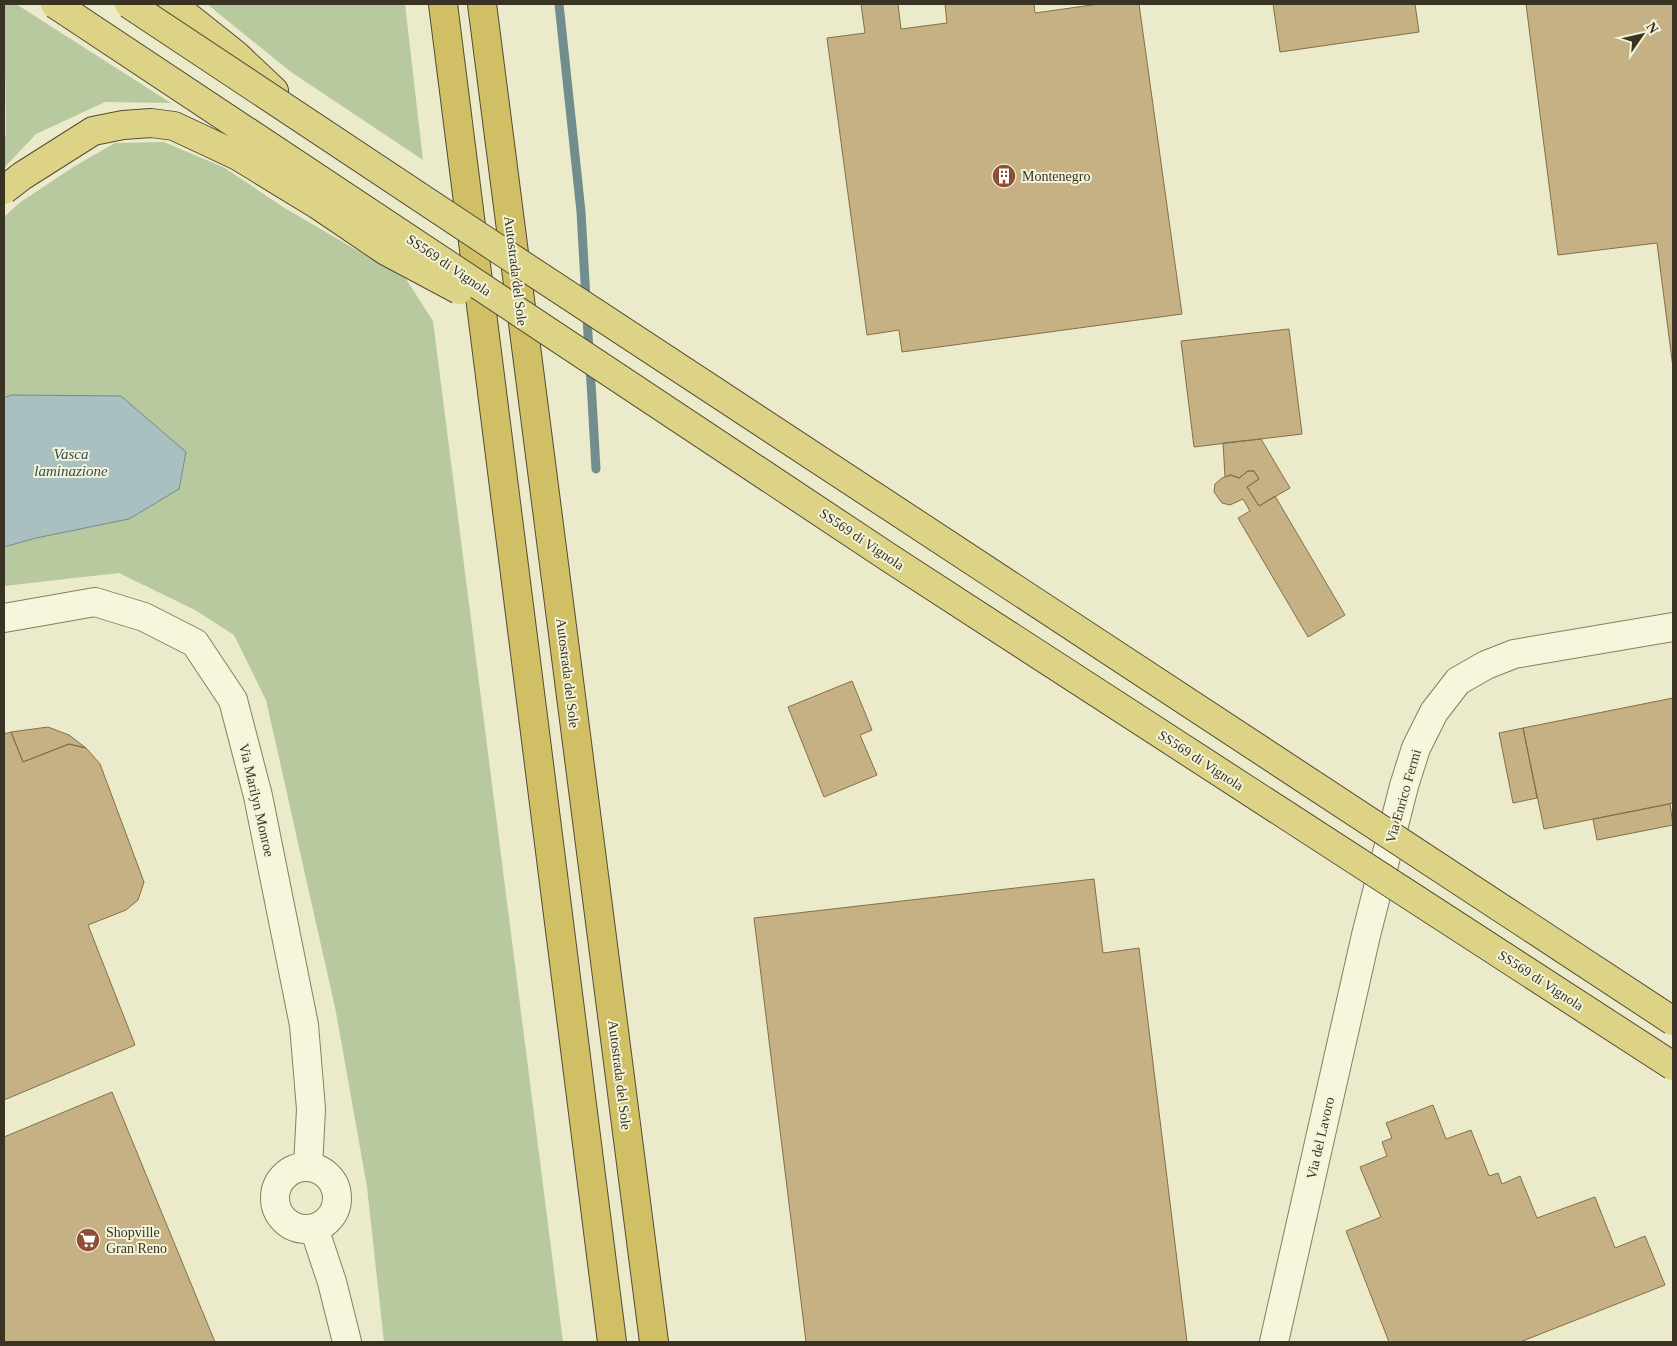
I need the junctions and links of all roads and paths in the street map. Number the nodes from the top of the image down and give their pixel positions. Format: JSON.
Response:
{"nodes":[{"id":1,"x":56,"y":4,"type":"edge"},
{"id":2,"x":129,"y":4,"type":"edge"},
{"id":3,"x":172,"y":4,"type":"edge"},
{"id":4,"x":443,"y":4,"type":"edge"},
{"id":5,"x":482,"y":4,"type":"edge"},
{"id":6,"x":300,"y":117,"type":"junction"},
{"id":7,"x":4,"y":190,"type":"edge"},
{"id":8,"x":617,"y":376,"type":"junction"},
{"id":9,"x":4,"y":618,"type":"edge"},
{"id":10,"x":1673,"y":627,"type":"edge"},
{"id":11,"x":1366,"y":935,"type":"joint"},
{"id":12,"x":1673,"y":1021,"type":"edge"},
{"id":13,"x":1673,"y":1066,"type":"edge"},
{"id":14,"x":308,"y":1167,"type":"junction"},
{"id":15,"x":314,"y":1228,"type":"junction"},
{"id":16,"x":347,"y":1342,"type":"edge"},
{"id":17,"x":612,"y":1342,"type":"edge"},
{"id":18,"x":654,"y":1342,"type":"edge"},
{"id":19,"x":1274,"y":1342,"type":"edge"}],
"edges":[{"from":1,"to":8,"type":"highway","name":"SS569 di Vignola","bridge":true},
{"from":2,"to":6,"type":"highway","bridge":true},
{"from":3,"to":6,"type":"highway","bridge":true},
{"from":4,"to":17,"type":"highway"},
{"from":5,"to":18,"type":"highway","name":"Autostrada del Sole"},
{"from":6,"to":12,"type":"highway","bridge":true},
{"from":7,"to":8,"type":"highway","bridge":true},
{"from":8,"to":13,"type":"highway","name":"SS569 di Vignola","bridge":true},
{"from":9,"to":14,"type":"street","name":"Via Marilyn Monroe"},
{"from":10,"to":11,"type":"street","name":"Via Enrico Fermi"},
{"from":11,"to":19,"type":"street","name":"Via del Lavoro"},
{"from":14,"to":15,"type":"street"},
{"from":14,"to":15,"type":"street"},
{"from":15,"to":16,"type":"street"}]}
